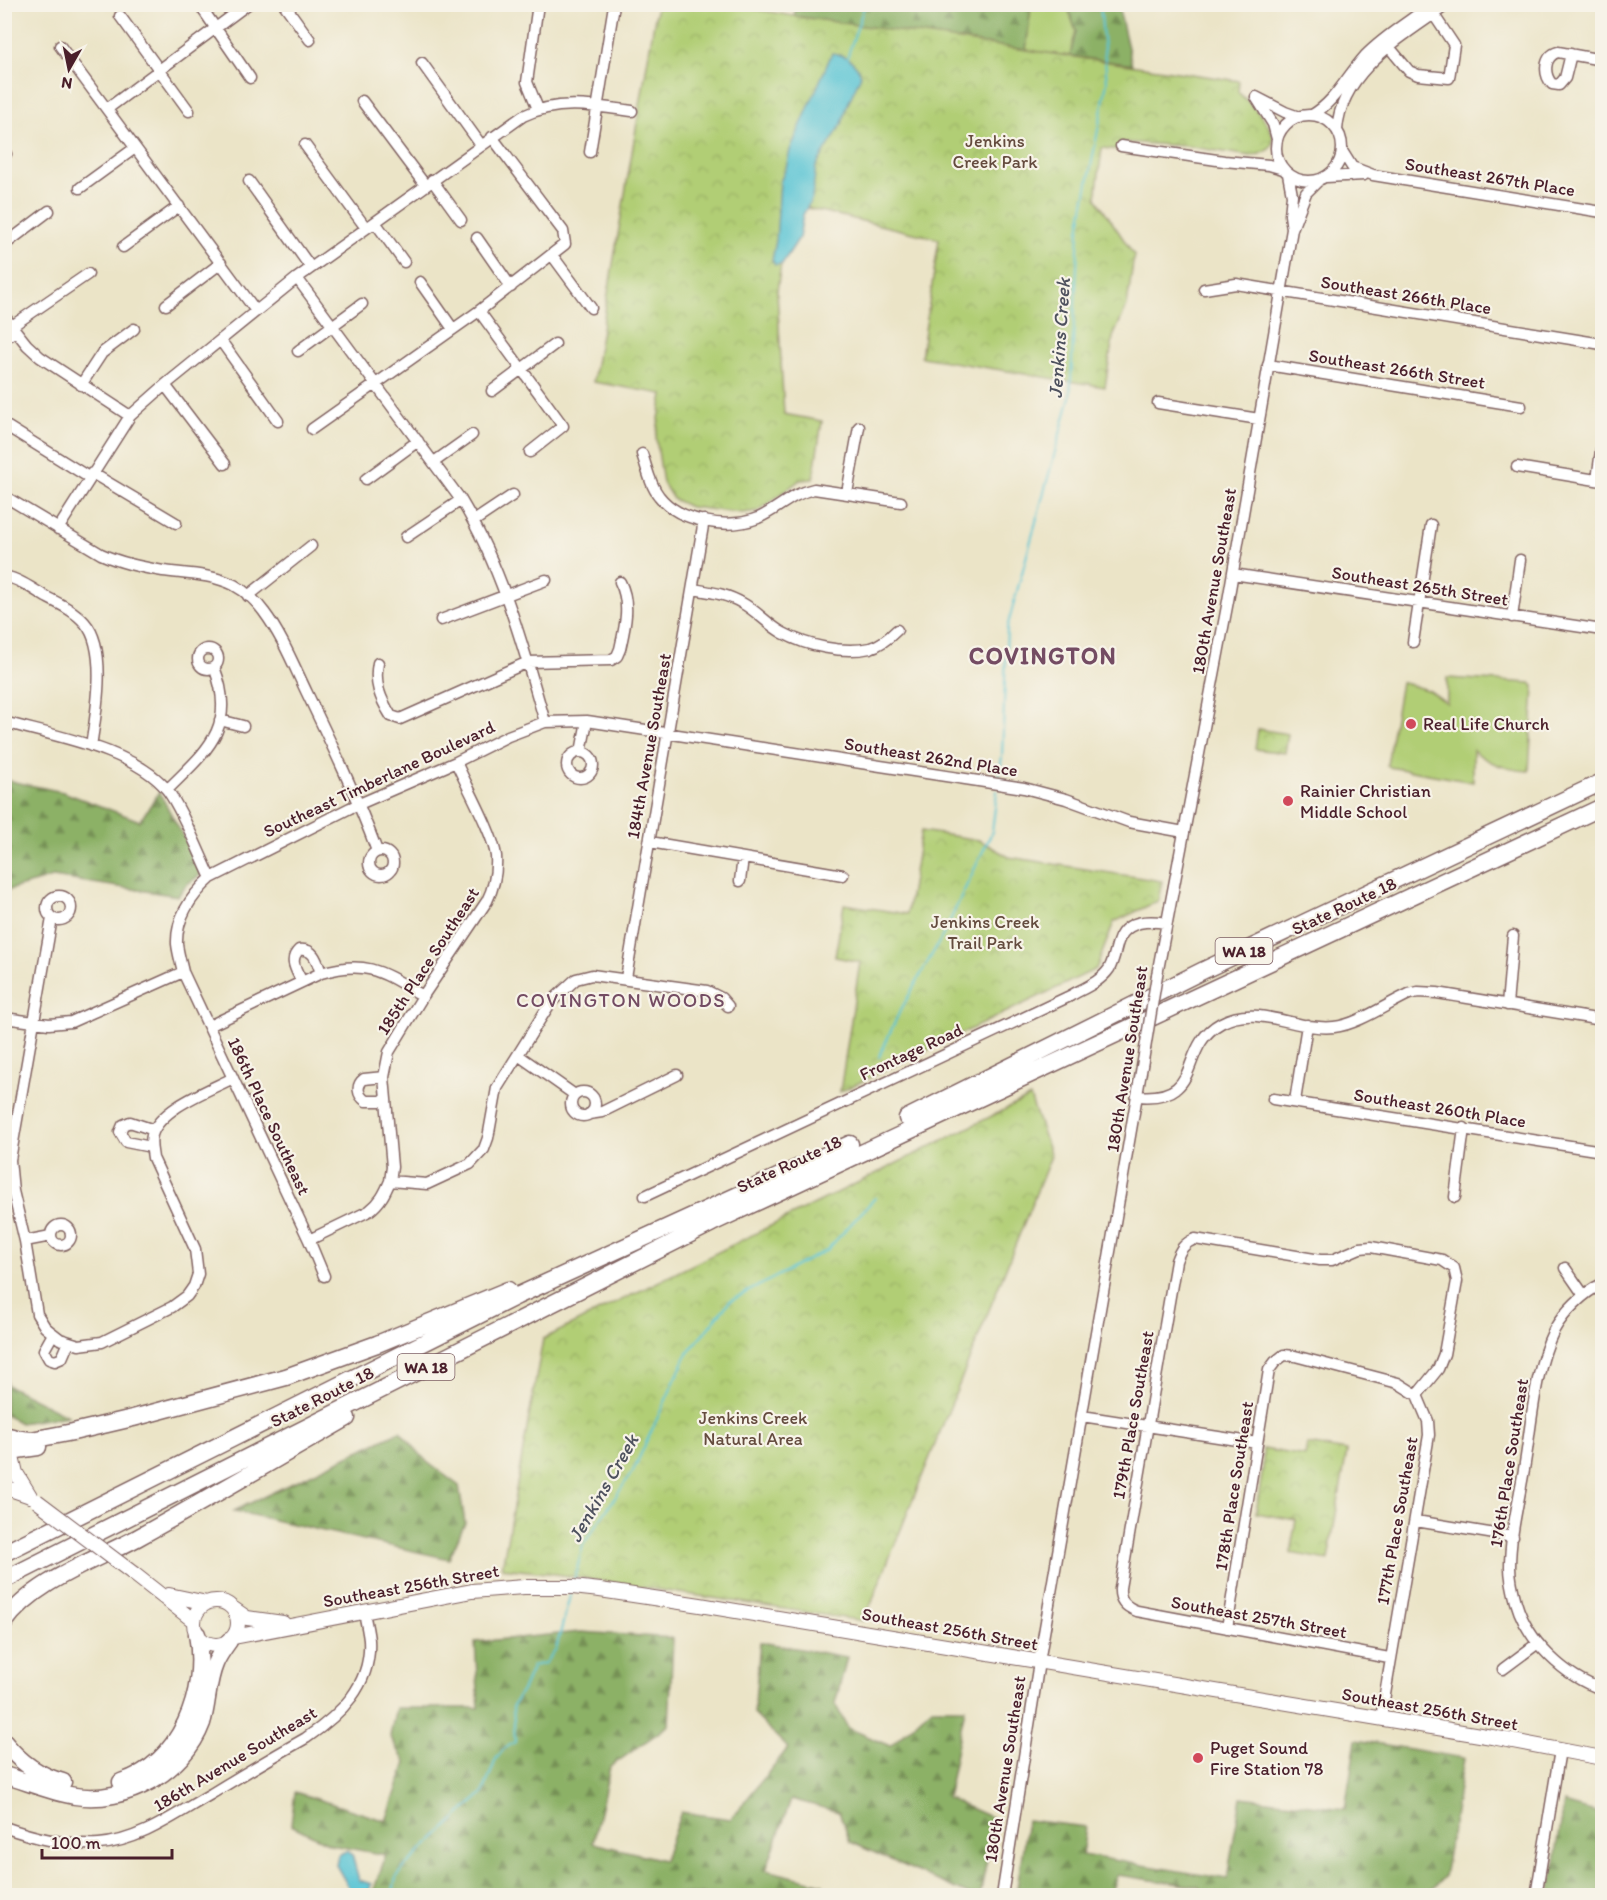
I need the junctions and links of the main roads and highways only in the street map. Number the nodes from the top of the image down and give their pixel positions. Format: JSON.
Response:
{"nodes":[{"id":1,"x":1602,"y":782,"type":"edge"},
{"id":2,"x":1602,"y":807,"type":"edge"},
{"id":3,"x":890,"y":1132,"type":"junction"},
{"id":4,"x":848,"y":1152,"type":"junction"},
{"id":5,"x":696,"y":1215,"type":"junction"},
{"id":6,"x":524,"y":1317,"type":"junction"},
{"id":7,"x":6,"y":1443,"type":"edge"},
{"id":8,"x":4,"y":1487,"type":"edge"},
{"id":9,"x":33,"y":1498,"type":"junction"},
{"id":10,"x":4,"y":1553,"type":"edge"},
{"id":11,"x":4,"y":1580,"type":"edge"},
{"id":12,"x":158,"y":1591,"type":"junction"},
{"id":13,"x":207,"y":1603,"type":"junction"},
{"id":14,"x":233,"y":1609,"type":"junction"},
{"id":15,"x":4,"y":1623,"type":"edge"},
{"id":16,"x":291,"y":1625,"type":"junction"},
{"id":17,"x":196,"y":1628,"type":"junction"},
{"id":18,"x":231,"y":1639,"type":"junction"},
{"id":19,"x":4,"y":1742,"type":"edge"},
{"id":20,"x":1602,"y":1758,"type":"edge"},
{"id":21,"x":4,"y":1775,"type":"edge"}],
"edges":[{"from":1,"to":3,"type":"highway","name":"State Route 18","number":"WA 18"},
{"from":2,"to":3,"type":"highway","name":"State Route 18","number":"WA 18"},
{"from":3,"to":4,"type":"highway","name":"State Route 18","number":"WA 18"},
{"from":4,"to":5,"type":"highway","name":"State Route 18","number":"WA 18"},
{"from":4,"to":6,"type":"highway","name":"State Route 18","number":"WA 18"},
{"from":5,"to":7,"type":"highway"},
{"from":5,"to":10,"type":"highway","name":"State Route 18","number":"WA 18"},
{"from":6,"to":11,"type":"highway","name":"State Route 18","number":"WA 18"},
{"from":6,"to":15,"type":"highway"},
{"from":7,"to":9,"type":"main road"},
{"from":8,"to":9,"type":"main road"},
{"from":9,"to":12,"type":"main road","bridge":true},
{"from":12,"to":13,"type":"main road"},
{"from":12,"to":17,"type":"main road"},
{"from":13,"to":14,"type":"main road"},
{"from":13,"to":17,"type":"main road"},
{"from":14,"to":16,"type":"main road","name":"Southeast 256th Street"},
{"from":14,"to":18,"type":"main road"},
{"from":16,"to":18,"type":"main road","name":"Southeast 256th Street"},
{"from":16,"to":20,"type":"main road","name":"Southeast 256th Street"},
{"from":17,"to":18,"type":"main road"},
{"from":17,"to":19,"type":"highway"},
{"from":18,"to":21,"type":"highway"}]}
